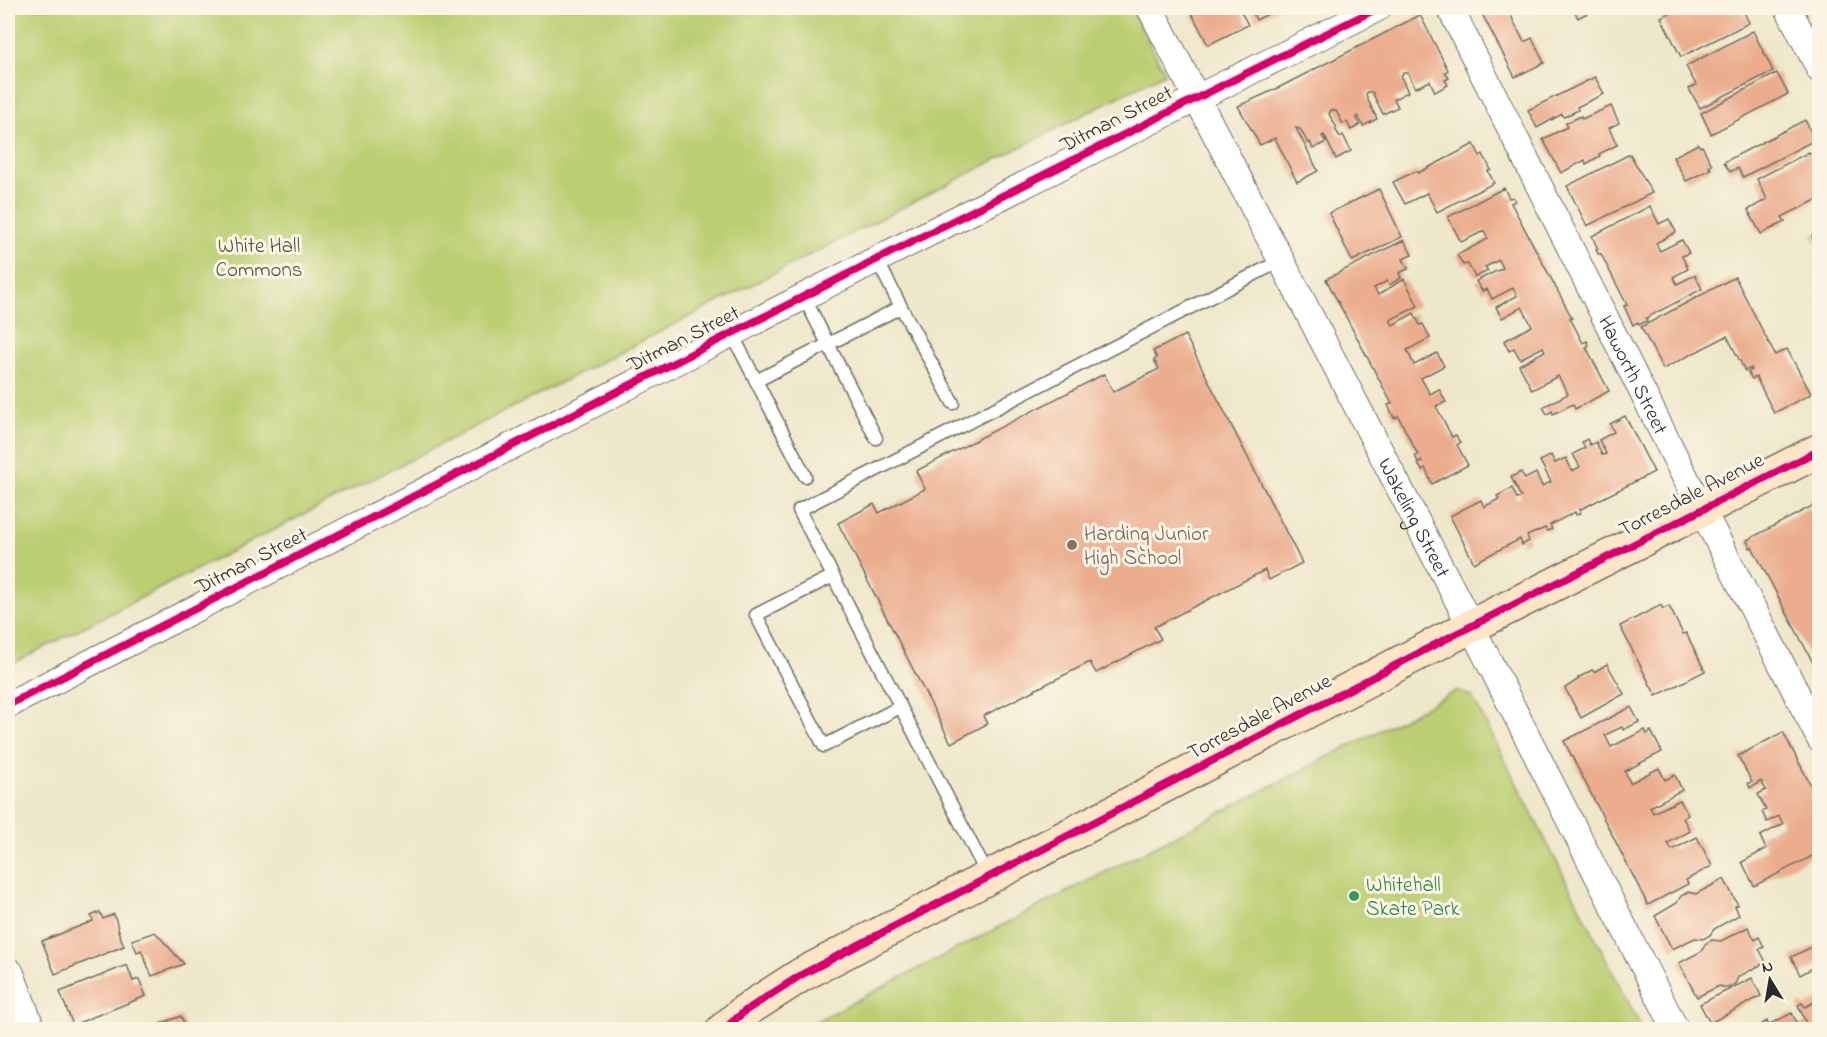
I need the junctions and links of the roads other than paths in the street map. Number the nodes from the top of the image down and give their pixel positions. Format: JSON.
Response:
{"nodes":[{"id":1,"x":1150,"y":8,"type":"edge"},
{"id":2,"x":1378,"y":8,"type":"edge"},
{"id":3,"x":1450,"y":8,"type":"edge"},
{"id":4,"x":1788,"y":8,"type":"edge"},
{"id":5,"x":1820,"y":70,"type":"edge"},
{"id":6,"x":1196,"y":98,"type":"junction"},
{"id":7,"x":877,"y":260,"type":"junction"},
{"id":8,"x":1280,"y":261,"type":"junction"},
{"id":9,"x":804,"y":297,"type":"junction"},
{"id":10,"x":901,"y":307,"type":"junction"},
{"id":11,"x":732,"y":334,"type":"junction"},
{"id":12,"x":828,"y":344,"type":"junction"},
{"id":13,"x":756,"y":381,"type":"junction"},
{"id":14,"x":953,"y":403,"type":"dead end"},
{"id":15,"x":876,"y":438,"type":"dead end"},
{"id":16,"x":1820,"y":450,"type":"edge"},
{"id":17,"x":805,"y":476,"type":"dead end"},
{"id":18,"x":1702,"y":509,"type":"junction"},
{"id":19,"x":833,"y":576,"type":"junction"},
{"id":20,"x":1471,"y":626,"type":"junction"},
{"id":21,"x":8,"y":705,"type":"edge"},
{"id":22,"x":900,"y":707,"type":"junction"},
{"id":23,"x":1820,"y":738,"type":"edge"},
{"id":24,"x":989,"y":878,"type":"junction"},
{"id":25,"x":8,"y":974,"type":"edge"},
{"id":26,"x":29,"y":1029,"type":"edge"},
{"id":27,"x":723,"y":1029,"type":"edge"},
{"id":28,"x":1676,"y":1029,"type":"edge"}],
"edges":[{"from":1,"to":6,"type":"street","name":"Wakeling Street"},
{"from":2,"to":6,"type":"street","name":"Ditman Street"},
{"from":3,"to":18,"type":"street","name":"Haworth Street"},
{"from":4,"to":5,"type":"street"},
{"from":6,"to":7,"type":"street","name":"Ditman Street"},
{"from":6,"to":8,"type":"street","name":"Wakeling Street"},
{"from":7,"to":9,"type":"street","name":"Ditman Street"},
{"from":7,"to":10,"type":"lane"},
{"from":8,"to":19,"type":"lane"},
{"from":8,"to":20,"type":"street","name":"Wakeling Street"},
{"from":9,"to":11,"type":"street","name":"Ditman Street"},
{"from":9,"to":12,"type":"lane"},
{"from":10,"to":12,"type":"lane"},
{"from":10,"to":14,"type":"lane"},
{"from":11,"to":13,"type":"lane"},
{"from":11,"to":21,"type":"street","name":"Ditman Street"},
{"from":12,"to":13,"type":"lane"},
{"from":12,"to":15,"type":"lane"},
{"from":13,"to":17,"type":"lane"},
{"from":16,"to":18,"type":"main road","name":"Torresdale Avenue"},
{"from":18,"to":20,"type":"main road","name":"Torresdale Avenue"},
{"from":18,"to":23,"type":"street","name":"Haworth Street"},
{"from":19,"to":22,"type":"lane"},
{"from":19,"to":22,"type":"lane"},
{"from":20,"to":24,"type":"main road","name":"Torresdale Avenue"},
{"from":20,"to":28,"type":"street","name":"Wakeling Street"},
{"from":22,"to":24,"type":"lane"},
{"from":24,"to":27,"type":"main road","name":"Torresdale Avenue"},
{"from":25,"to":26,"type":"street"}]}
